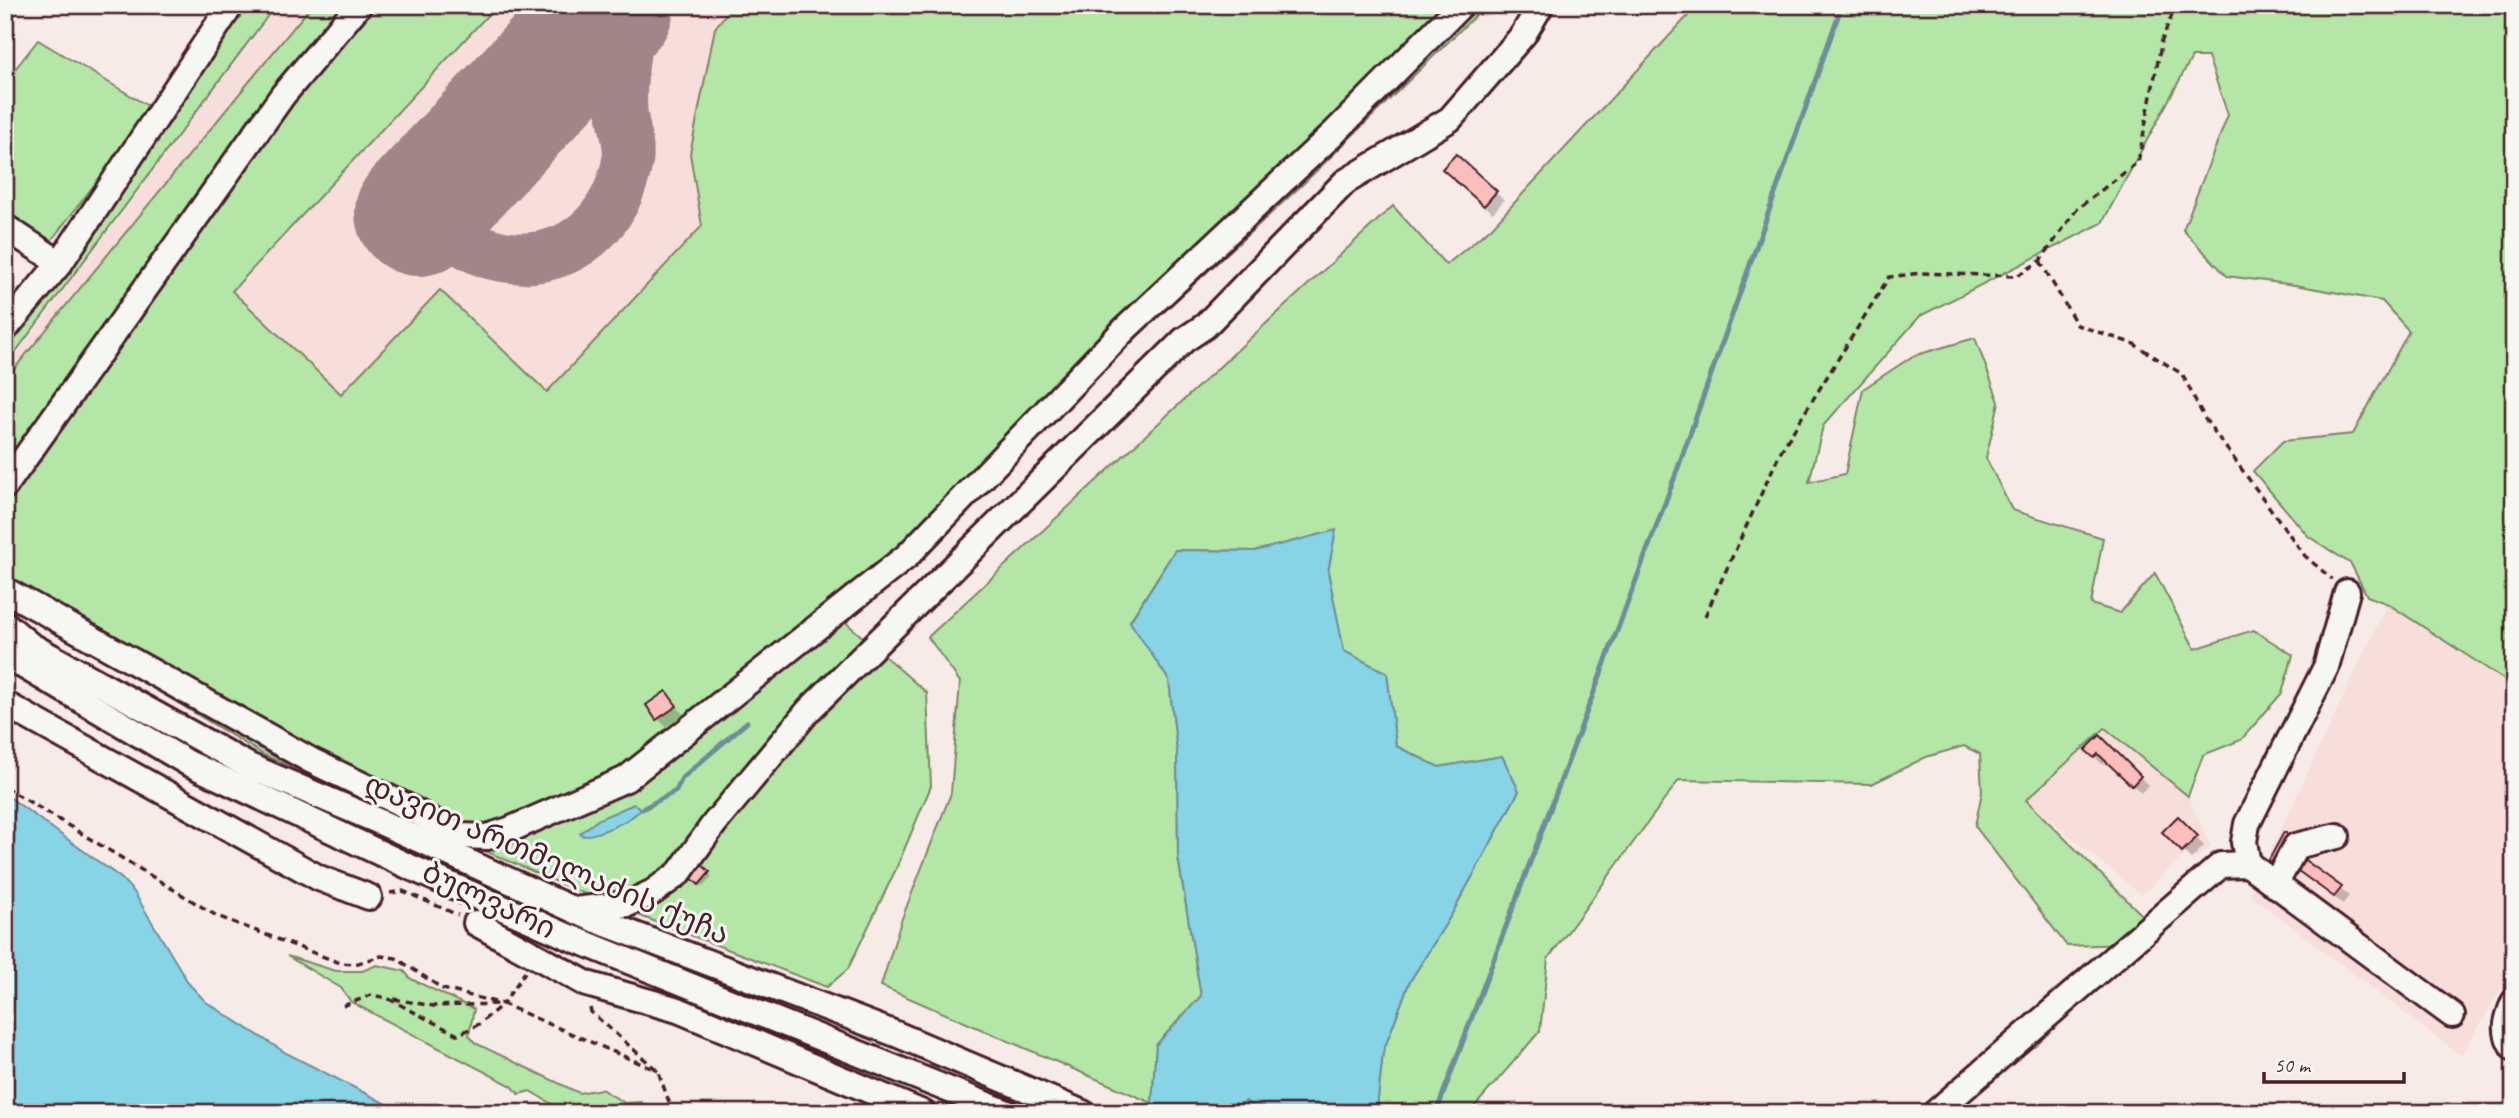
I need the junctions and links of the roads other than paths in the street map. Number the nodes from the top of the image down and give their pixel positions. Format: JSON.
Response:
{"nodes":[{"id":1,"x":231,"y":5,"type":"edge"},
{"id":2,"x":359,"y":5,"type":"edge"},
{"id":3,"x":1461,"y":5,"type":"edge"},
{"id":4,"x":1541,"y":5,"type":"edge"},
{"id":5,"x":5,"y":226,"type":"edge"},
{"id":6,"x":60,"y":263,"type":"junction"},
{"id":7,"x":5,"y":328,"type":"edge"},
{"id":8,"x":5,"y":486,"type":"edge"},
{"id":9,"x":5,"y":590,"type":"edge"},
{"id":10,"x":2347,"y":592,"type":"road end"},
{"id":11,"x":5,"y":624,"type":"edge"},
{"id":12,"x":5,"y":655,"type":"edge"},
{"id":13,"x":5,"y":704,"type":"edge"},
{"id":14,"x":2337,"y":836,"type":"dead end"},
{"id":15,"x":2248,"y":864,"type":"junction"},
{"id":16,"x":2275,"y":885,"type":"junction"},
{"id":17,"x":369,"y":897,"type":"road end"},
{"id":18,"x":574,"y":910,"type":"junction"},
{"id":19,"x":475,"y":923,"type":"road end"},
{"id":20,"x":2514,"y":1002,"type":"edge"},
{"id":21,"x":2452,"y":1015,"type":"dead end"},
{"id":22,"x":2514,"y":1048,"type":"edge"},
{"id":23,"x":923,"y":1113,"type":"edge"},
{"id":24,"x":1007,"y":1113,"type":"edge"},
{"id":25,"x":1083,"y":1113,"type":"edge"},
{"id":26,"x":1935,"y":1113,"type":"edge"}],
"edges":[{"from":1,"to":6,"type":"street"},
{"from":2,"to":8,"type":"street"},
{"from":3,"to":9,"type":"street"},
{"from":4,"to":18,"type":"street"},
{"from":5,"to":6,"type":"street"},
{"from":6,"to":7,"type":"street"},
{"from":10,"to":15,"type":"street"},
{"from":11,"to":18,"type":"street","name":"დავით ართმელაძის ქუჩა"},
{"from":12,"to":24,"type":"street","name":"დავით ართმელაძის ქუჩა"},
{"from":13,"to":17,"type":"street"},
{"from":14,"to":16,"type":"street"},
{"from":15,"to":16,"type":"street"},
{"from":15,"to":26,"type":"street"},
{"from":16,"to":21,"type":"street"},
{"from":18,"to":25,"type":"street","name":"დავით ართმელაძის ქუჩა"},
{"from":19,"to":23,"type":"street","name":"ბულვარი"},
{"from":20,"to":22,"type":"street"}]}
